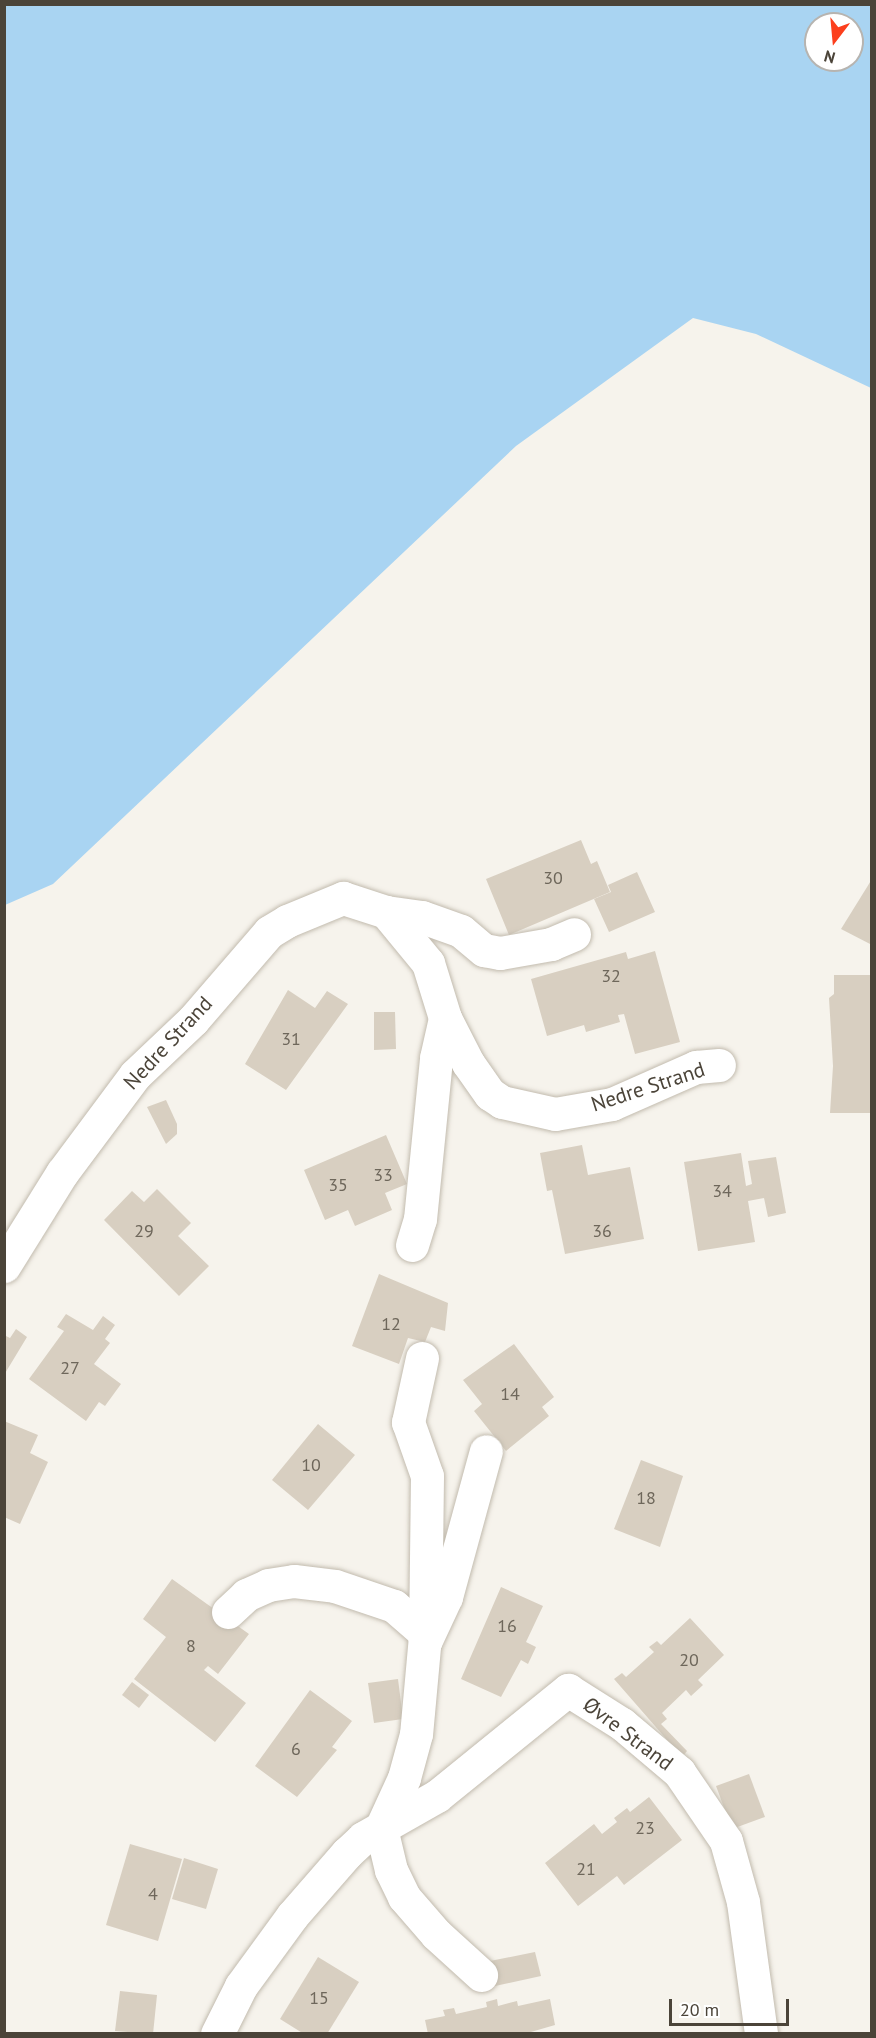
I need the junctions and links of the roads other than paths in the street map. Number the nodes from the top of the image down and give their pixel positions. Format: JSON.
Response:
{"nodes":[{"id":1,"x":386,"y":912,"type":"junction"},
{"id":2,"x":574,"y":934,"type":"dead end"},
{"id":3,"x":445,"y":1018,"type":"junction"},
{"id":4,"x":719,"y":1065,"type":"dead end"},
{"id":5,"x":412,"y":1245,"type":"dead end"},
{"id":6,"x":4,"y":1266,"type":"edge"},
{"id":7,"x":422,"y":1358,"type":"dead end"},
{"id":8,"x":486,"y":1451,"type":"dead end"},
{"id":9,"x":228,"y":1612,"type":"dead end"},
{"id":10,"x":425,"y":1642,"type":"junction"},
{"id":11,"x":381,"y":1827,"type":"junction"},
{"id":12,"x":481,"y":1975,"type":"dead end"},
{"id":13,"x":217,"y":2034,"type":"edge"},
{"id":14,"x":761,"y":2034,"type":"edge"}],
"edges":[{"from":1,"to":2,"type":"street","name":"Nedre Strand"},
{"from":1,"to":3,"type":"street","name":"Nedre Strand"},
{"from":1,"to":6,"type":"street","name":"Nedre Strand"},
{"from":3,"to":4,"type":"street","name":"Nedre Strand"},
{"from":3,"to":5,"type":"street","name":"Nedre Strand"},
{"from":7,"to":10,"type":"street","name":"Øvre Strand"},
{"from":8,"to":10,"type":"street","name":"Øvre Strand"},
{"from":9,"to":10,"type":"street"},
{"from":10,"to":11,"type":"street","name":"Øvre Strand"},
{"from":11,"to":12,"type":"street"},
{"from":11,"to":13,"type":"street","name":"Øvre Strand"},
{"from":11,"to":14,"type":"street","name":"Øvre Strand"}]}
